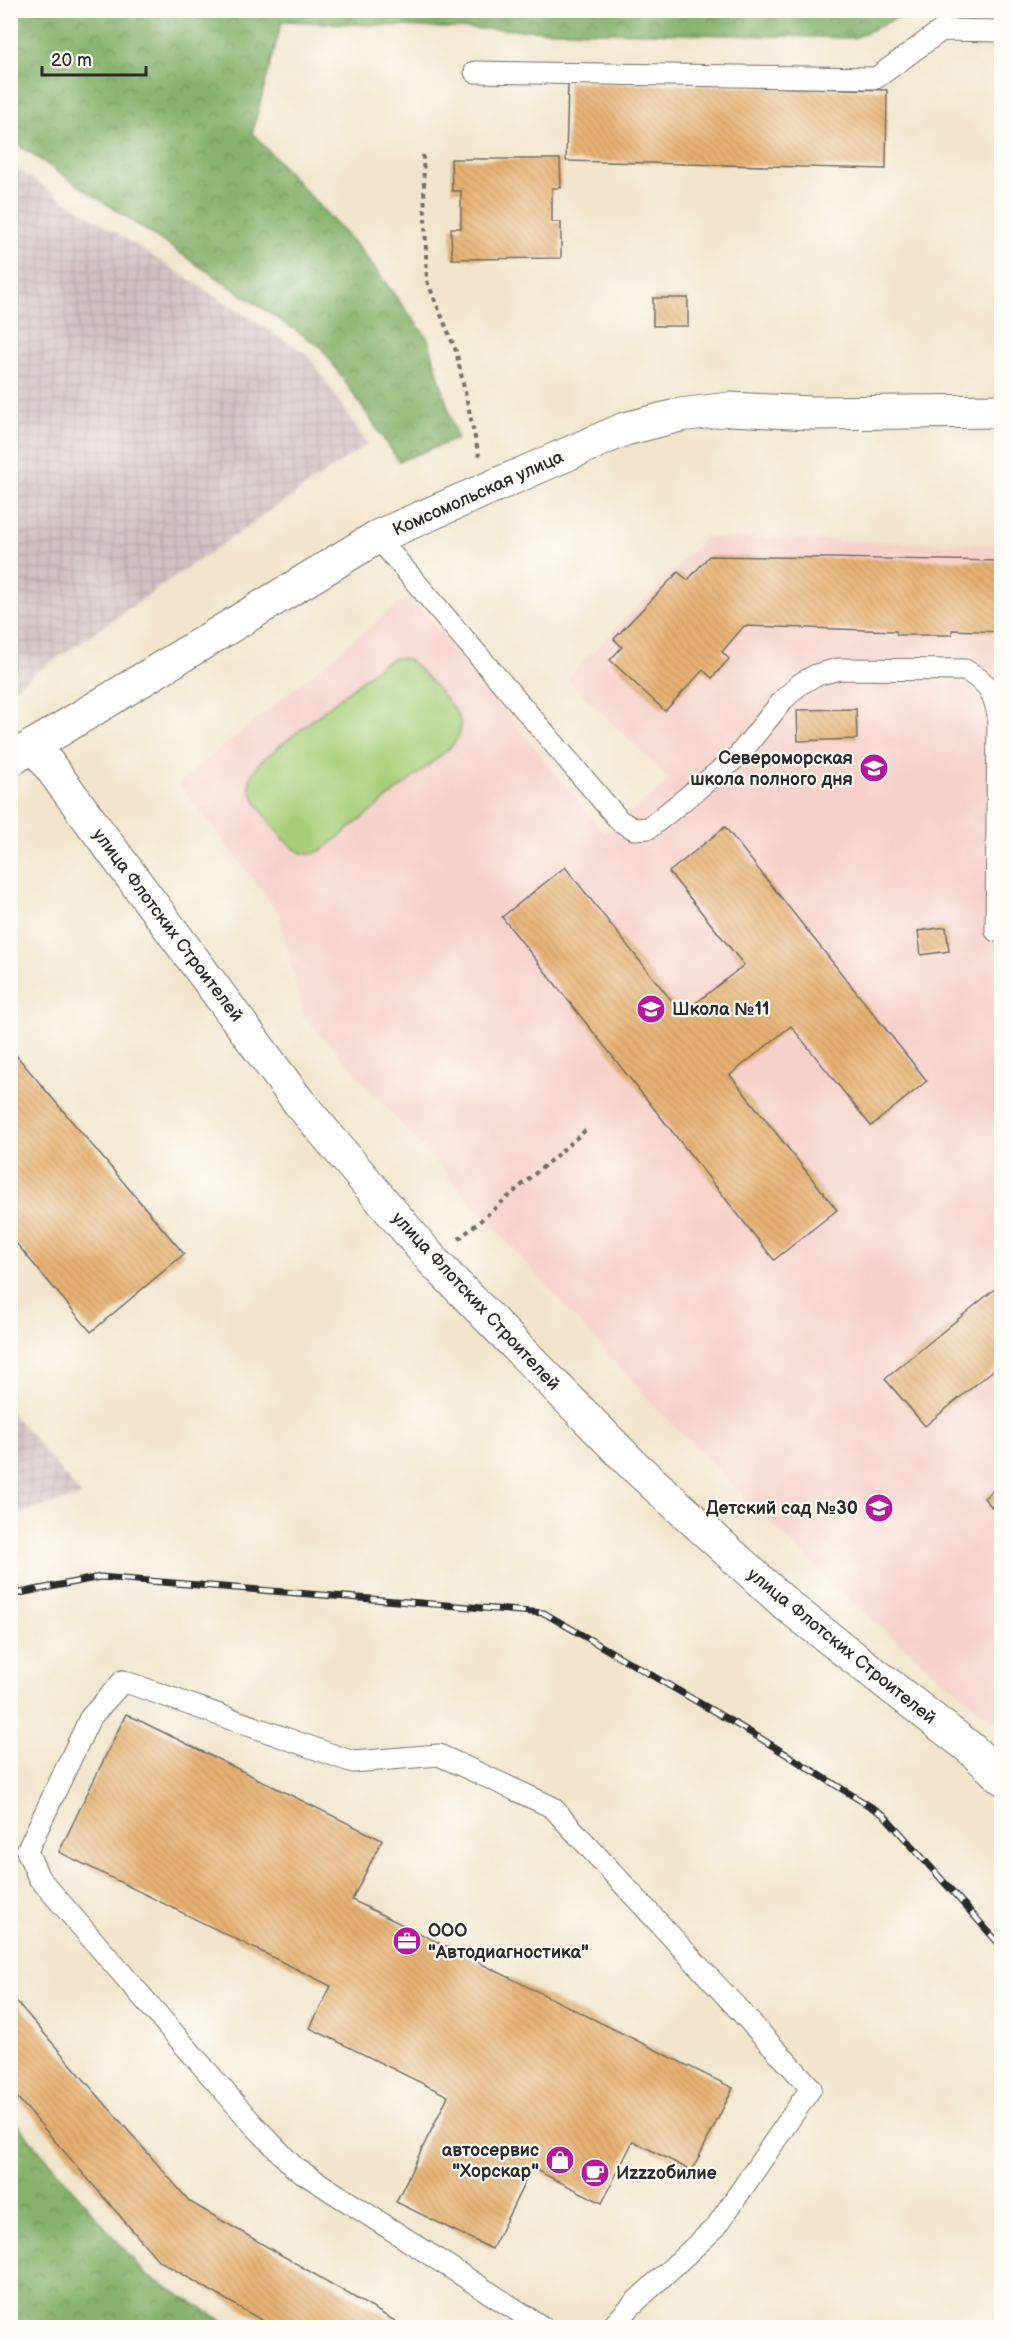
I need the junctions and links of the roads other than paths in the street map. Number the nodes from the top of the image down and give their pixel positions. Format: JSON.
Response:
{"nodes":[{"id":1,"x":1002,"y":31,"type":"edge"},
{"id":2,"x":475,"y":72,"type":"dead end"},
{"id":3,"x":1002,"y":411,"type":"edge"},
{"id":4,"x":377,"y":537,"type":"junction"},
{"id":5,"x":22,"y":752,"type":"edge"},
{"id":6,"x":996,"y":931,"type":"dead end"},
{"id":7,"x":1002,"y":1778,"type":"edge"},
{"id":8,"x":544,"y":2328,"type":"edge"},
{"id":9,"x":611,"y":2328,"type":"edge"}],
"edges":[{"from":1,"to":2,"type":"lane"},
{"from":3,"to":4,"type":"street","name":"Комсомольская улица"},
{"from":4,"to":5,"type":"street","name":"Комсомольская улица"},
{"from":4,"to":6,"type":"lane"},
{"from":5,"to":7,"type":"street","name":"улица Флотских Строителей"},
{"from":8,"to":9,"type":"lane"}]}
